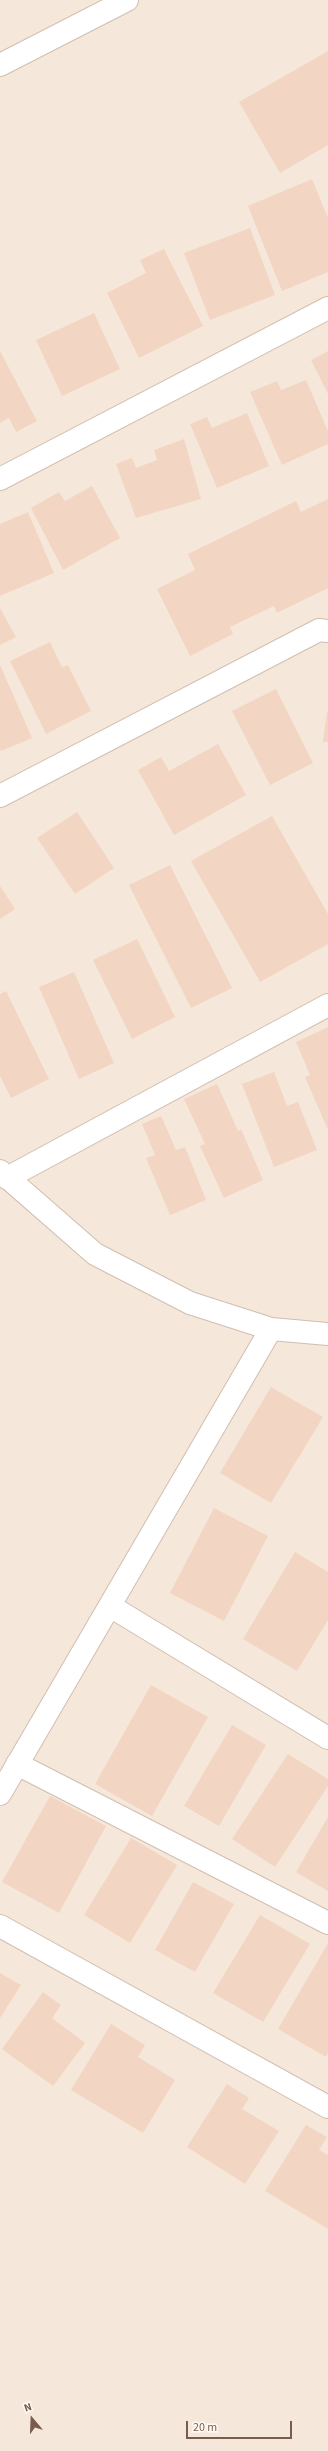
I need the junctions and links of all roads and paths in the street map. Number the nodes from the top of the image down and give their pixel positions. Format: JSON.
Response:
{"nodes":[{"id":1,"x":127,"y":0,"type":"edge"},
{"id":2,"x":0,"y":66,"type":"edge"},
{"id":3,"x":328,"y":308,"type":"edge"},
{"id":4,"x":0,"y":479,"type":"edge"},
{"id":5,"x":328,"y":631,"type":"edge"},
{"id":6,"x":0,"y":796,"type":"edge"},
{"id":7,"x":328,"y":1005,"type":"edge"},
{"id":8,"x":4,"y":1175,"type":"edge"},
{"id":9,"x":271,"y":1329,"type":"junction"},
{"id":10,"x":328,"y":1334,"type":"edge"},
{"id":11,"x":110,"y":1606,"type":"junction"},
{"id":12,"x":328,"y":1738,"type":"edge"},
{"id":13,"x":17,"y":1764,"type":"junction"},
{"id":14,"x":0,"y":1794,"type":"edge"},
{"id":15,"x":328,"y":1923,"type":"edge"},
{"id":16,"x":0,"y":1926,"type":"edge"},
{"id":17,"x":328,"y":2107,"type":"edge"}],
"edges":[{"from":1,"to":2,"type":"street"},
{"from":3,"to":4,"type":"street"},
{"from":5,"to":6,"type":"street"},
{"from":7,"to":8,"type":"street"},
{"from":8,"to":9,"type":"street"},
{"from":9,"to":10,"type":"street"},
{"from":9,"to":11,"type":"street"},
{"from":11,"to":12,"type":"street"},
{"from":11,"to":13,"type":"street"},
{"from":13,"to":14,"type":"street"},
{"from":13,"to":15,"type":"street"},
{"from":16,"to":17,"type":"street"}]}
